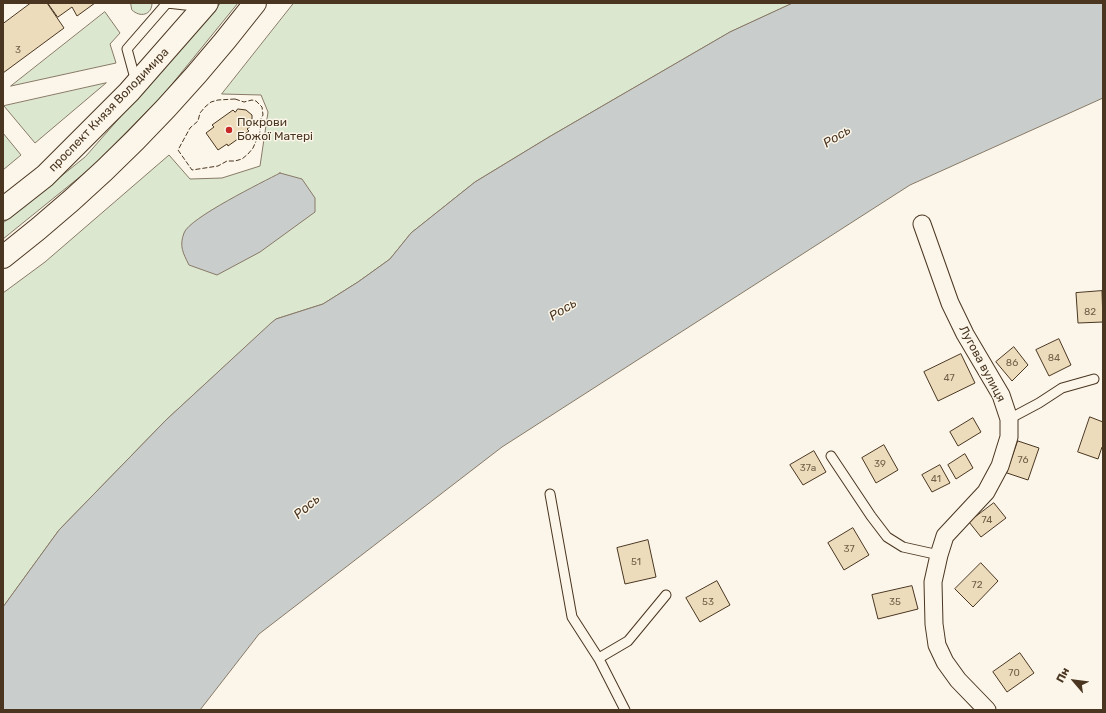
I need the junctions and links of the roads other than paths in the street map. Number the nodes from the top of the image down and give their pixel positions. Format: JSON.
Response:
{"nodes":[{"id":1,"x":255,"y":3,"type":"edge"},
{"id":2,"x":206,"y":5,"type":"edge"},
{"id":3,"x":137,"y":84,"type":"junction"},
{"id":4,"x":3,"y":209,"type":"edge"},
{"id":5,"x":922,"y":224,"type":"dead end"},
{"id":6,"x":3,"y":256,"type":"edge"},
{"id":7,"x":1094,"y":379,"type":"dead end"},
{"id":8,"x":1009,"y":419,"type":"junction"},
{"id":9,"x":831,"y":456,"type":"dead end"},
{"id":10,"x":550,"y":494,"type":"dead end"},
{"id":11,"x":939,"y":555,"type":"junction"},
{"id":12,"x":666,"y":595,"type":"dead end"},
{"id":13,"x":599,"y":658,"type":"junction"},
{"id":14,"x":625,"y":710,"type":"edge"},
{"id":15,"x":987,"y":710,"type":"edge"}],
"edges":[{"from":1,"to":6,"type":"main road"},
{"from":2,"to":3,"type":"main road","name":"проспект Князя Володимира"},
{"from":2,"to":3,"type":"lane"},
{"from":3,"to":4,"type":"main road","name":"проспект Князя Володимира"},
{"from":5,"to":8,"type":"street","name":"Лугова вулиця"},
{"from":7,"to":8,"type":"lane"},
{"from":8,"to":11,"type":"street","name":"Лугова вулиця"},
{"from":9,"to":11,"type":"lane"},
{"from":10,"to":13,"type":"lane"},
{"from":11,"to":15,"type":"street","name":"Лугова вулиця"},
{"from":12,"to":13,"type":"lane"},
{"from":13,"to":14,"type":"lane"}]}
